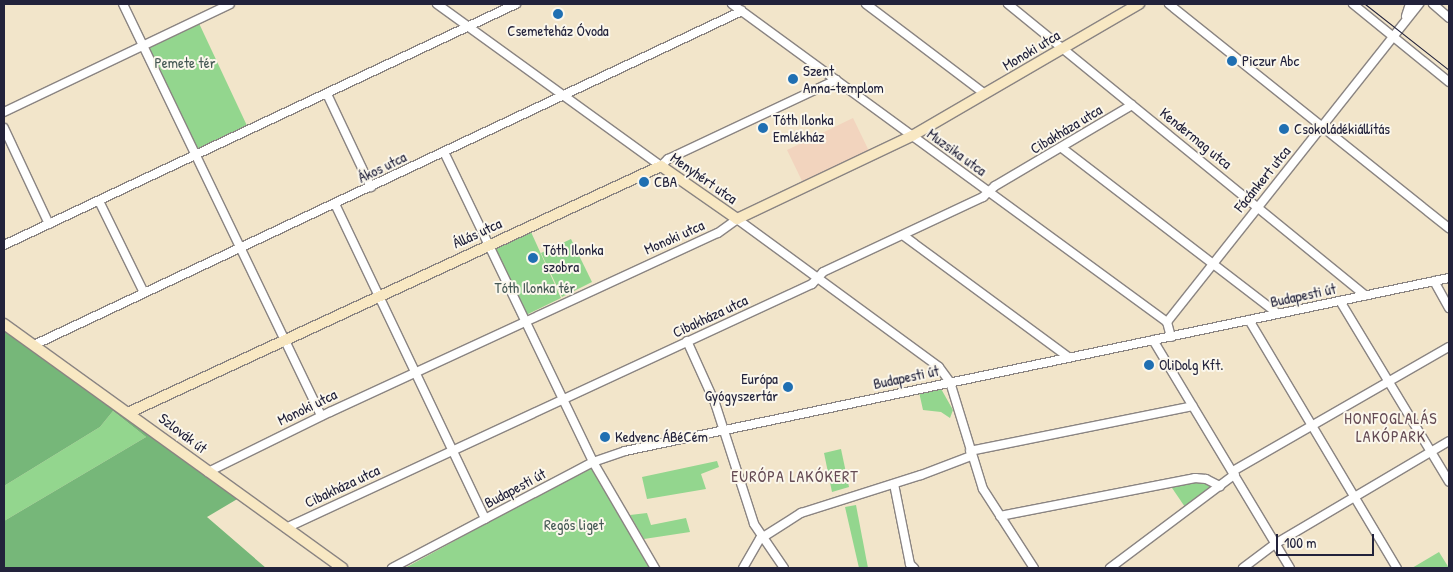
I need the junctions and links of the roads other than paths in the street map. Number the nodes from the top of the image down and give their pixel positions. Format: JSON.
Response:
{"nodes":[{"id":1,"x":123,"y":4,"type":"edge"},
{"id":2,"x":230,"y":4,"type":"edge"},
{"id":3,"x":437,"y":4,"type":"edge"},
{"id":4,"x":516,"y":4,"type":"edge"},
{"id":5,"x":732,"y":4,"type":"edge"},
{"id":6,"x":866,"y":4,"type":"edge"},
{"id":7,"x":1008,"y":4,"type":"edge"},
{"id":8,"x":1139,"y":4,"type":"edge"},
{"id":9,"x":1169,"y":4,"type":"edge"},
{"id":10,"x":1353,"y":4,"type":"edge"},
{"id":11,"x":1410,"y":4,"type":"edge"},
{"id":12,"x":1419,"y":4,"type":"edge"},
{"id":13,"x":1433,"y":4,"type":"edge"},
{"id":14,"x":742,"y":11,"type":"junction"},
{"id":15,"x":1405,"y":18,"type":"junction"},
{"id":16,"x":1449,"y":18,"type":"edge"},
{"id":17,"x":468,"y":27,"type":"junction"},
{"id":18,"x":1392,"y":35,"type":"junction"},
{"id":19,"x":143,"y":45,"type":"junction"},
{"id":20,"x":1062,"y":48,"type":"junction"},
{"id":21,"x":836,"y":80,"type":"junction"},
{"id":22,"x":1449,"y":82,"type":"edge"},
{"id":23,"x":327,"y":94,"type":"junction"},
{"id":24,"x":985,"y":94,"type":"junction"},
{"id":25,"x":564,"y":95,"type":"junction"},
{"id":26,"x":1132,"y":105,"type":"junction"},
{"id":27,"x":4,"y":112,"type":"edge"},
{"id":28,"x":1322,"y":125,"type":"junction"},
{"id":29,"x":4,"y":128,"type":"edge"},
{"id":30,"x":912,"y":136,"type":"junction"},
{"id":31,"x":1062,"y":148,"type":"junction"},
{"id":32,"x":444,"y":152,"type":"junction"},
{"id":33,"x":196,"y":155,"type":"junction"},
{"id":34,"x":661,"y":166,"type":"junction"},
{"id":35,"x":371,"y":187,"type":"junction"},
{"id":36,"x":988,"y":192,"type":"junction"},
{"id":37,"x":99,"y":201,"type":"junction"},
{"id":38,"x":335,"y":204,"type":"junction"},
{"id":39,"x":1258,"y":206,"type":"junction"},
{"id":40,"x":737,"y":219,"type":"junction"},
{"id":41,"x":49,"y":224,"type":"junction"},
{"id":42,"x":1449,"y":228,"type":"edge"},
{"id":43,"x":904,"y":236,"type":"junction"},
{"id":44,"x":488,"y":244,"type":"junction"},
{"id":45,"x":4,"y":245,"type":"edge"},
{"id":46,"x":240,"y":248,"type":"junction"},
{"id":47,"x":1212,"y":264,"type":"junction"},
{"id":48,"x":817,"y":278,"type":"junction"},
{"id":49,"x":1449,"y":278,"type":"edge"},
{"id":50,"x":1434,"y":281,"type":"junction"},
{"id":51,"x":144,"y":292,"type":"junction"},
{"id":52,"x":379,"y":296,"type":"junction"},
{"id":53,"x":1366,"y":296,"type":"junction"},
{"id":54,"x":1340,"y":301,"type":"junction"},
{"id":55,"x":1449,"y":308,"type":"edge"},
{"id":56,"x":1278,"y":314,"type":"junction"},
{"id":57,"x":1249,"y":320,"type":"junction"},
{"id":58,"x":526,"y":322,"type":"junction"},
{"id":59,"x":1167,"y":322,"type":"junction"},
{"id":60,"x":4,"y":324,"type":"edge"},
{"id":61,"x":1171,"y":337,"type":"junction"},
{"id":62,"x":1153,"y":340,"type":"junction"},
{"id":63,"x":286,"y":341,"type":"junction"},
{"id":64,"x":687,"y":341,"type":"junction"},
{"id":65,"x":34,"y":345,"type":"junction"},
{"id":66,"x":1449,"y":347,"type":"edge"},
{"id":67,"x":1068,"y":357,"type":"junction"},
{"id":68,"x":415,"y":373,"type":"junction"},
{"id":69,"x":950,"y":382,"type":"junction"},
{"id":70,"x":1389,"y":382,"type":"junction"},
{"id":71,"x":562,"y":398,"type":"junction"},
{"id":72,"x":1193,"y":406,"type":"junction"},
{"id":73,"x":130,"y":412,"type":"junction"},
{"id":74,"x":321,"y":416,"type":"junction"},
{"id":75,"x":1313,"y":425,"type":"junction"},
{"id":76,"x":724,"y":429,"type":"junction"},
{"id":77,"x":1449,"y":441,"type":"edge"},
{"id":78,"x":452,"y":449,"type":"junction"},
{"id":79,"x":1430,"y":452,"type":"junction"},
{"id":80,"x":970,"y":453,"type":"junction"},
{"id":81,"x":593,"y":462,"type":"junction"},
{"id":82,"x":208,"y":472,"type":"junction"},
{"id":83,"x":1234,"y":472,"type":"junction"},
{"id":84,"x":1449,"y":482,"type":"edge"},
{"id":85,"x":894,"y":484,"type":"junction"},
{"id":86,"x":1220,"y":486,"type":"junction"},
{"id":87,"x":1355,"y":497,"type":"junction"},
{"id":88,"x":1000,"y":516,"type":"junction"},
{"id":89,"x":485,"y":519,"type":"junction"},
{"id":90,"x":286,"y":528,"type":"junction"},
{"id":91,"x":764,"y":539,"type":"junction"},
{"id":92,"x":1276,"y":544,"type":"junction"},
{"id":93,"x":342,"y":568,"type":"edge"},
{"id":94,"x":392,"y":568,"type":"edge"},
{"id":95,"x":655,"y":568,"type":"edge"},
{"id":96,"x":743,"y":568,"type":"edge"},
{"id":97,"x":784,"y":568,"type":"edge"},
{"id":98,"x":914,"y":568,"type":"edge"},
{"id":99,"x":1034,"y":568,"type":"edge"},
{"id":100,"x":1110,"y":568,"type":"edge"},
{"id":101,"x":1243,"y":568,"type":"edge"},
{"id":102,"x":1290,"y":568,"type":"edge"},
{"id":103,"x":1397,"y":568,"type":"edge"}],
"edges":[{"from":1,"to":19,"type":"street"},
{"from":2,"to":19,"type":"street"},
{"from":3,"to":17,"type":"street","name":"Menyhért utca"},
{"from":4,"to":17,"type":"street"},
{"from":5,"to":14,"type":"street","name":"Muzsika utca"},
{"from":6,"to":24,"type":"street"},
{"from":7,"to":20,"type":"street","name":"Kendermag utca"},
{"from":8,"to":20,"type":"street","name":"Monoki utca"},
{"from":9,"to":28,"type":"street"},
{"from":10,"to":18,"type":"street"},
{"from":11,"to":15,"type":"street","name":"Fácánkert utca"},
{"from":12,"to":15,"type":"street","name":"Fácánkert utca"},
{"from":13,"to":16,"type":"street"},
{"from":14,"to":21,"type":"street","name":"Muzsika utca"},
{"from":14,"to":25,"type":"street","name":"Ákos utca"},
{"from":15,"to":18,"type":"street","name":"Fácánkert utca"},
{"from":17,"to":23,"type":"street"},
{"from":17,"to":25,"type":"street","name":"Menyhért utca"},
{"from":18,"to":22,"type":"street"},
{"from":18,"to":28,"type":"street","name":"Fácánkert utca"},
{"from":19,"to":27,"type":"street"},
{"from":19,"to":33,"type":"street"},
{"from":20,"to":24,"type":"street","name":"Monoki utca"},
{"from":20,"to":26,"type":"street","name":"Kendermag utca"},
{"from":21,"to":30,"type":"street","name":"Muzsika utca"},
{"from":21,"to":34,"type":"street","name":"Állás utca"},
{"from":23,"to":33,"type":"street"},
{"from":23,"to":35,"type":"street"},
{"from":24,"to":30,"type":"street","name":"Monoki utca"},
{"from":25,"to":32,"type":"street","name":"Ákos utca"},
{"from":25,"to":34,"type":"street","name":"Menyhért utca"},
{"from":26,"to":31,"type":"street","name":"Cibakháza utca"},
{"from":26,"to":39,"type":"street","name":"Kendermag utca"},
{"from":28,"to":39,"type":"street","name":"Fácánkert utca"},
{"from":28,"to":42,"type":"street"},
{"from":29,"to":41,"type":"street"},
{"from":30,"to":36,"type":"street","name":"Muzsika utca"},
{"from":30,"to":40,"type":"street","name":"Monoki utca"},
{"from":31,"to":36,"type":"street","name":"Cibakháza utca"},
{"from":31,"to":47,"type":"street"},
{"from":32,"to":35,"type":"street","name":"Ákos utca"},
{"from":32,"to":44,"type":"street"},
{"from":33,"to":37,"type":"street"},
{"from":33,"to":46,"type":"street"},
{"from":34,"to":40,"type":"street","name":"Menyhért utca"},
{"from":34,"to":44,"type":"street","name":"Állás utca"},
{"from":35,"to":38,"type":"street","name":"Ákos utca"},
{"from":36,"to":43,"type":"street","name":"Cibakháza utca"},
{"from":36,"to":59,"type":"street","name":"Muzsika utca"},
{"from":37,"to":41,"type":"street"},
{"from":37,"to":51,"type":"street"},
{"from":38,"to":46,"type":"street","name":"Ákos utca"},
{"from":38,"to":52,"type":"street"},
{"from":39,"to":47,"type":"street","name":"Fácánkert utca"},
{"from":39,"to":53,"type":"street","name":"Kendermag utca"},
{"from":40,"to":48,"type":"street","name":"Menyhért utca"},
{"from":40,"to":58,"type":"street","name":"Monoki utca"},
{"from":41,"to":45,"type":"street"},
{"from":43,"to":48,"type":"street","name":"Cibakháza utca"},
{"from":43,"to":67,"type":"street"},
{"from":44,"to":52,"type":"street","name":"Állás utca"},
{"from":44,"to":58,"type":"street"},
{"from":46,"to":51,"type":"street","name":"Ákos utca"},
{"from":46,"to":63,"type":"street"},
{"from":47,"to":56,"type":"street"},
{"from":47,"to":59,"type":"street","name":"Fácánkert utca"},
{"from":48,"to":64,"type":"street","name":"Cibakháza utca"},
{"from":48,"to":69,"type":"street","name":"Menyhért utca"},
{"from":49,"to":50,"type":"street","name":"Budapesti út"},
{"from":50,"to":53,"type":"street","name":"Budapesti út"},
{"from":50,"to":55,"type":"street"},
{"from":51,"to":65,"type":"street","name":"Ákos utca"},
{"from":52,"to":63,"type":"street","name":"Állás utca"},
{"from":52,"to":68,"type":"street"},
{"from":53,"to":54,"type":"street","name":"Budapesti út"},
{"from":54,"to":56,"type":"street","name":"Budapesti út"},
{"from":54,"to":70,"type":"street"},
{"from":56,"to":57,"type":"street","name":"Budapesti út"},
{"from":57,"to":61,"type":"street","name":"Budapesti út"},
{"from":57,"to":75,"type":"street"},
{"from":58,"to":68,"type":"street","name":"Monoki utca"},
{"from":58,"to":71,"type":"street"},
{"from":59,"to":61,"type":"street"},
{"from":60,"to":65,"type":"street","name":"Szlovák út"},
{"from":61,"to":62,"type":"street","name":"Budapesti út"},
{"from":62,"to":67,"type":"street","name":"Budapesti út"},
{"from":62,"to":72,"type":"street"},
{"from":63,"to":73,"type":"street","name":"Állás utca"},
{"from":63,"to":74,"type":"street"},
{"from":64,"to":71,"type":"street","name":"Cibakháza utca"},
{"from":64,"to":76,"type":"street"},
{"from":65,"to":73,"type":"street","name":"Szlovák út"},
{"from":66,"to":70,"type":"street"},
{"from":67,"to":69,"type":"street","name":"Budapesti út"},
{"from":68,"to":74,"type":"street","name":"Monoki utca"},
{"from":68,"to":78,"type":"street"},
{"from":69,"to":76,"type":"street","name":"Budapesti út"},
{"from":69,"to":80,"type":"street"},
{"from":70,"to":75,"type":"street"},
{"from":70,"to":79,"type":"street"},
{"from":71,"to":78,"type":"street","name":"Cibakháza utca"},
{"from":71,"to":81,"type":"street"},
{"from":72,"to":80,"type":"street"},
{"from":72,"to":83,"type":"street"},
{"from":73,"to":82,"type":"street","name":"Szlovák út"},
{"from":74,"to":82,"type":"street","name":"Monoki utca"},
{"from":75,"to":83,"type":"street"},
{"from":75,"to":87,"type":"street"},
{"from":76,"to":81,"type":"street","name":"Budapesti út"},
{"from":76,"to":91,"type":"street"},
{"from":77,"to":79,"type":"street"},
{"from":78,"to":89,"type":"street"},
{"from":78,"to":90,"type":"street","name":"Cibakháza utca"},
{"from":79,"to":84,"type":"street"},
{"from":79,"to":87,"type":"street"},
{"from":80,"to":85,"type":"street"},
{"from":80,"to":88,"type":"street"},
{"from":81,"to":89,"type":"street","name":"Budapesti út"},
{"from":81,"to":95,"type":"street"},
{"from":82,"to":90,"type":"street","name":"Szlovák út"},
{"from":83,"to":86,"type":"street"},
{"from":83,"to":92,"type":"street"},
{"from":85,"to":91,"type":"street"},
{"from":85,"to":98,"type":"street"},
{"from":86,"to":88,"type":"street"},
{"from":86,"to":100,"type":"street"},
{"from":87,"to":92,"type":"street"},
{"from":87,"to":103,"type":"street"},
{"from":88,"to":99,"type":"street"},
{"from":89,"to":94,"type":"street","name":"Budapesti út"},
{"from":90,"to":93,"type":"street","name":"Szlovák út"},
{"from":91,"to":96,"type":"street"},
{"from":91,"to":97,"type":"street"},
{"from":92,"to":101,"type":"street"},
{"from":92,"to":102,"type":"street"}]}
